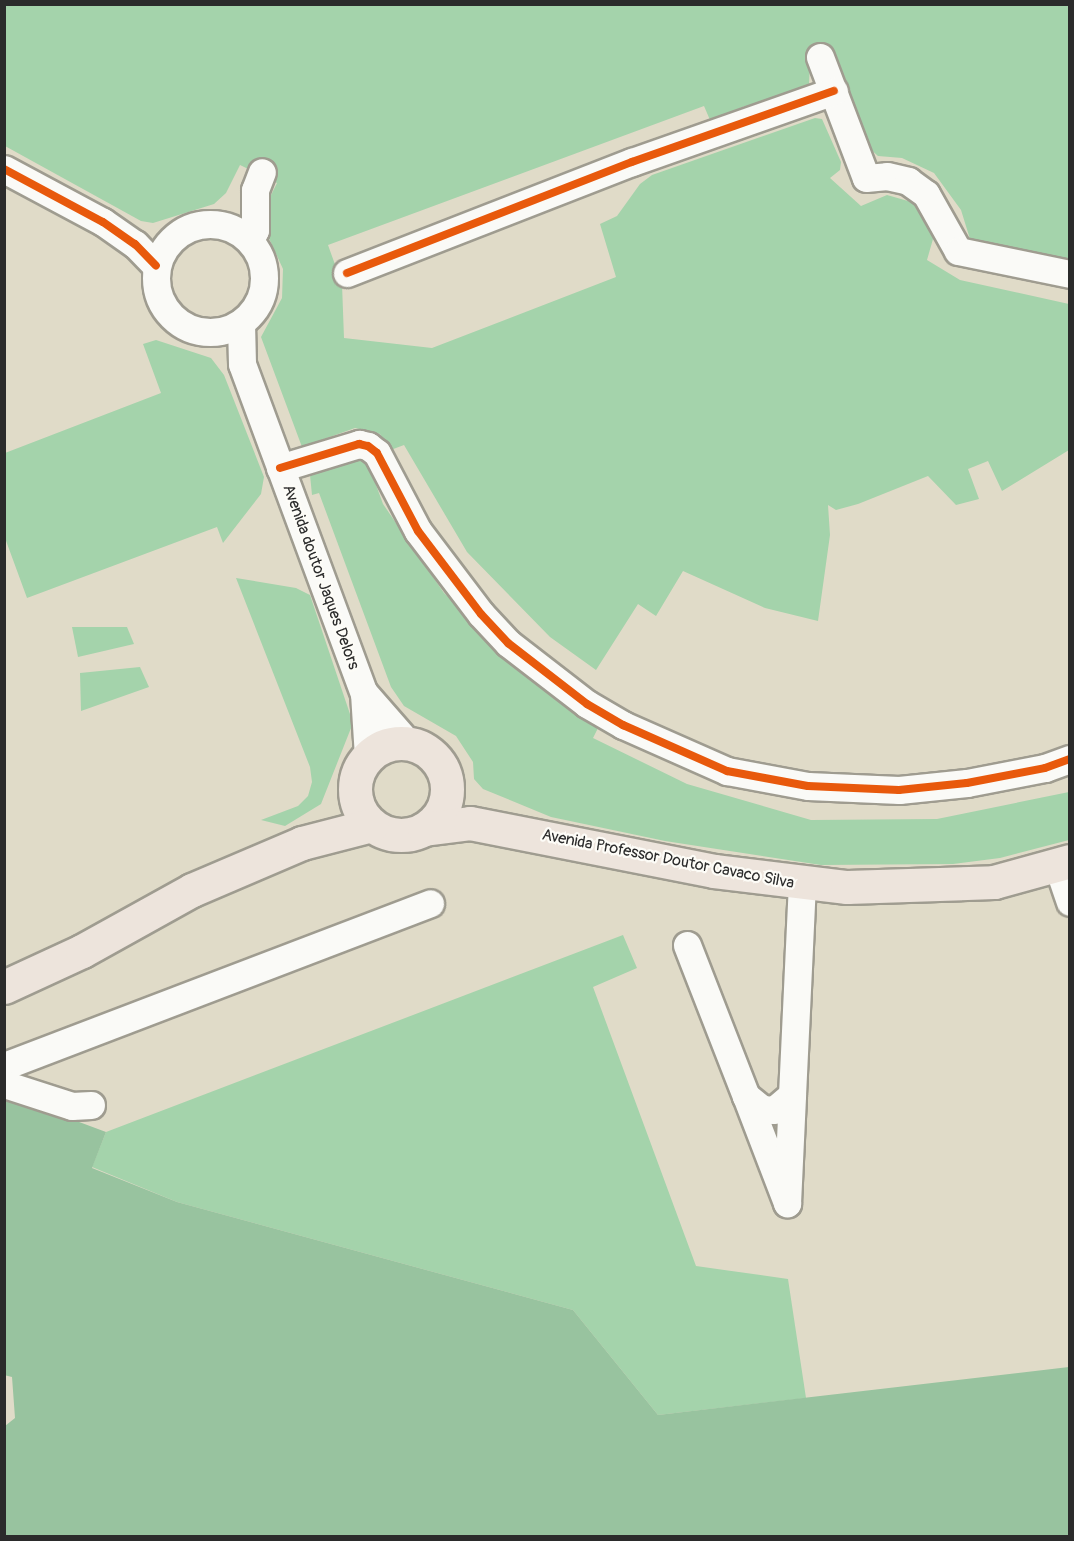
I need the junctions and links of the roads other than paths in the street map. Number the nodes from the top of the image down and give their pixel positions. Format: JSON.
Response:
{"nodes":[{"id":1,"x":820,"y":57,"type":"dead end"},
{"id":2,"x":834,"y":91,"type":"junction"},
{"id":3,"x":4,"y":168,"type":"edge"},
{"id":4,"x":103,"y":222,"type":"junction"},
{"id":5,"x":214,"y":224,"type":"junction"},
{"id":6,"x":173,"y":238,"type":"junction"},
{"id":7,"x":250,"y":241,"type":"junction"},
{"id":8,"x":156,"y":266,"type":"junction"},
{"id":9,"x":347,"y":273,"type":"dead end"},
{"id":10,"x":1070,"y":274,"type":"edge"},
{"id":11,"x":241,"y":323,"type":"junction"},
{"id":12,"x":210,"y":333,"type":"junction"},
{"id":13,"x":242,"y":364,"type":"junction"},
{"id":14,"x":280,"y":468,"type":"junction"},
{"id":15,"x":364,"y":693,"type":"junction"},
{"id":16,"x":408,"y":743,"type":"junction"},
{"id":17,"x":368,"y":756,"type":"junction"},
{"id":18,"x":1070,"y":759,"type":"edge"},
{"id":19,"x":446,"y":778,"type":"junction"},
{"id":20,"x":354,"y":788,"type":"junction"},
{"id":21,"x":372,"y":825,"type":"junction"},
{"id":22,"x":424,"y":829,"type":"junction"},
{"id":23,"x":516,"y":830,"type":"junction"},
{"id":24,"x":302,"y":843,"type":"junction"},
{"id":25,"x":1063,"y":862,"type":"edge"},
{"id":26,"x":802,"y":884,"type":"junction"},
{"id":27,"x":1070,"y":902,"type":"edge"},
{"id":28,"x":430,"y":903,"type":"dead end"},
{"id":29,"x":687,"y":945,"type":"dead end"},
{"id":30,"x":4,"y":987,"type":"edge"},
{"id":31,"x":4,"y":1066,"type":"edge"},
{"id":32,"x":4,"y":1084,"type":"edge"},
{"id":33,"x":792,"y":1095,"type":"junction"},
{"id":34,"x":746,"y":1096,"type":"junction"},
{"id":35,"x":91,"y":1105,"type":"dead end"}],
"edges":[{"from":1,"to":2,"type":"street"},
{"from":2,"to":9,"type":"street"},
{"from":2,"to":10,"type":"street"},
{"from":3,"to":4,"type":"street"},
{"from":4,"to":6,"type":"street"},
{"from":4,"to":8,"type":"street"},
{"from":5,"to":6,"type":"street"},
{"from":5,"to":7,"type":"street"},
{"from":5,"to":7,"type":"street"},
{"from":6,"to":8,"type":"street"},
{"from":7,"to":11,"type":"street"},
{"from":8,"to":12,"type":"street"},
{"from":11,"to":12,"type":"street"},
{"from":11,"to":13,"type":"street","name":"Avenida doutor Jaques Delors"},
{"from":12,"to":13,"type":"street"},
{"from":13,"to":14,"type":"street","name":"Avenida doutor Jaques Delors"},
{"from":14,"to":15,"type":"street","name":"Avenida doutor Jaques Delors"},
{"from":14,"to":18,"type":"street"},
{"from":15,"to":16,"type":"street","name":"Avenida doutor Jaques Delors"},
{"from":15,"to":17,"type":"street","name":"Avenida doutor Jaques Delors"},
{"from":16,"to":17,"type":"main road"},
{"from":16,"to":19,"type":"main road"},
{"from":17,"to":20,"type":"main road"},
{"from":19,"to":22,"type":"main road"},
{"from":19,"to":23,"type":"main road","name":"Avenida Professor Doutor Cavaco Silva"},
{"from":20,"to":21,"type":"main road"},
{"from":20,"to":24,"type":"main road"},
{"from":21,"to":22,"type":"main road"},
{"from":21,"to":24,"type":"main road"},
{"from":22,"to":23,"type":"main road","name":"Avenida Professor Doutor Cavaco Silva"},
{"from":23,"to":26,"type":"main road","name":"Avenida Professor Doutor Cavaco Silva"},
{"from":24,"to":30,"type":"main road"},
{"from":25,"to":26,"type":"main road","name":"Avenida Professor Doutor Cavaco Silva"},
{"from":25,"to":27,"type":"street"},
{"from":26,"to":33,"type":"street"},
{"from":28,"to":31,"type":"street"},
{"from":29,"to":34,"type":"street"},
{"from":32,"to":35,"type":"street"},
{"from":33,"to":34,"type":"street"},
{"from":33,"to":34,"type":"street"}]}
